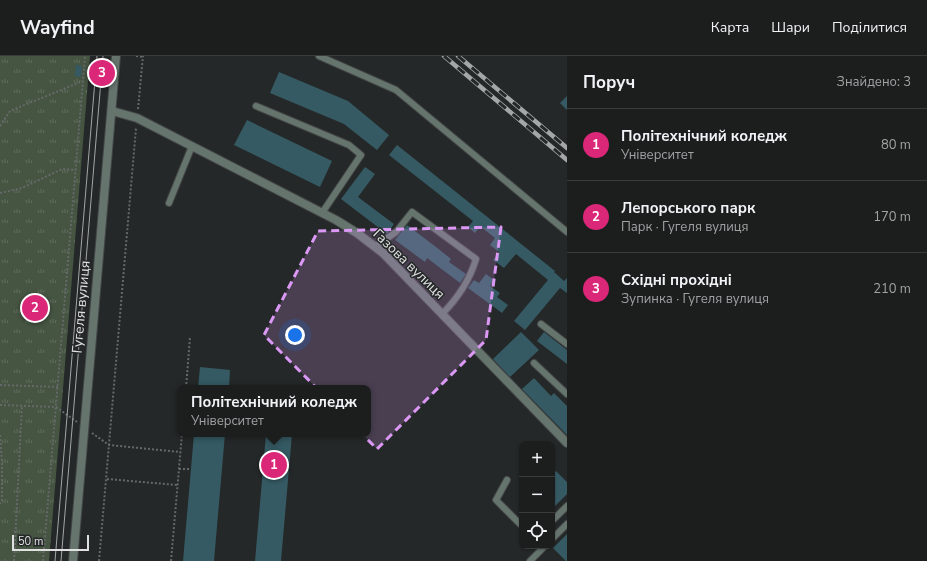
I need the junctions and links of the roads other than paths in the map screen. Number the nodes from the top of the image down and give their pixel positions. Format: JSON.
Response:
{"nodes":[{"id":1,"x":116,"y":56,"type":"edge"},
{"id":2,"x":319,"y":56,"type":"edge"},
{"id":3,"x":256,"y":106,"type":"dead end"},
{"id":4,"x":112,"y":111,"type":"junction"},
{"id":5,"x":192,"y":146,"type":"junction"},
{"id":6,"x":170,"y":203,"type":"dead end"},
{"id":7,"x":322,"y":213,"type":"junction"},
{"id":8,"x":567,"y":232,"type":"edge"},
{"id":9,"x":375,"y":247,"type":"junction"},
{"id":10,"x":442,"y":314,"type":"junction"},
{"id":11,"x":541,"y":324,"type":"dead end"},
{"id":12,"x":567,"y":344,"type":"edge"},
{"id":13,"x":534,"y":363,"type":"dead end"},
{"id":14,"x":567,"y":394,"type":"edge"},
{"id":15,"x":567,"y":443,"type":"edge"},
{"id":16,"x":507,"y":480,"type":"dead end"},
{"id":17,"x":567,"y":506,"type":"edge"},
{"id":18,"x":555,"y":518,"type":"edge"},
{"id":19,"x":519,"y":523,"type":"edge"},
{"id":20,"x":567,"y":524,"type":"edge"},
{"id":21,"x":555,"y":536,"type":"edge"},
{"id":22,"x":542,"y":549,"type":"edge"},
{"id":23,"x":73,"y":561,"type":"edge"},
{"id":24,"x":530,"y":561,"type":"edge"}],
"edges":[{"from":1,"to":4,"type":"street","name":"Гугеля вулиця"},
{"from":2,"to":8,"type":"lane"},
{"from":3,"to":7,"type":"lane"},
{"from":4,"to":5,"type":"street","name":"Газова вулиця"},
{"from":4,"to":23,"type":"street","name":"Гугеля вулиця"},
{"from":5,"to":6,"type":"lane"},
{"from":5,"to":7,"type":"street","name":"Газова вулиця"},
{"from":7,"to":9,"type":"street","name":"Газова вулиця"},
{"from":9,"to":10,"type":"street","name":"Газова вулиця"},
{"from":9,"to":10,"type":"lane"},
{"from":10,"to":15,"type":"street","name":"Газова вулиця"},
{"from":11,"to":12,"type":"lane"},
{"from":13,"to":14,"type":"lane"},
{"from":16,"to":19,"type":"lane"},
{"from":17,"to":18,"type":"lane"},
{"from":20,"to":21,"type":"lane"},
{"from":22,"to":24,"type":"lane"}]}
